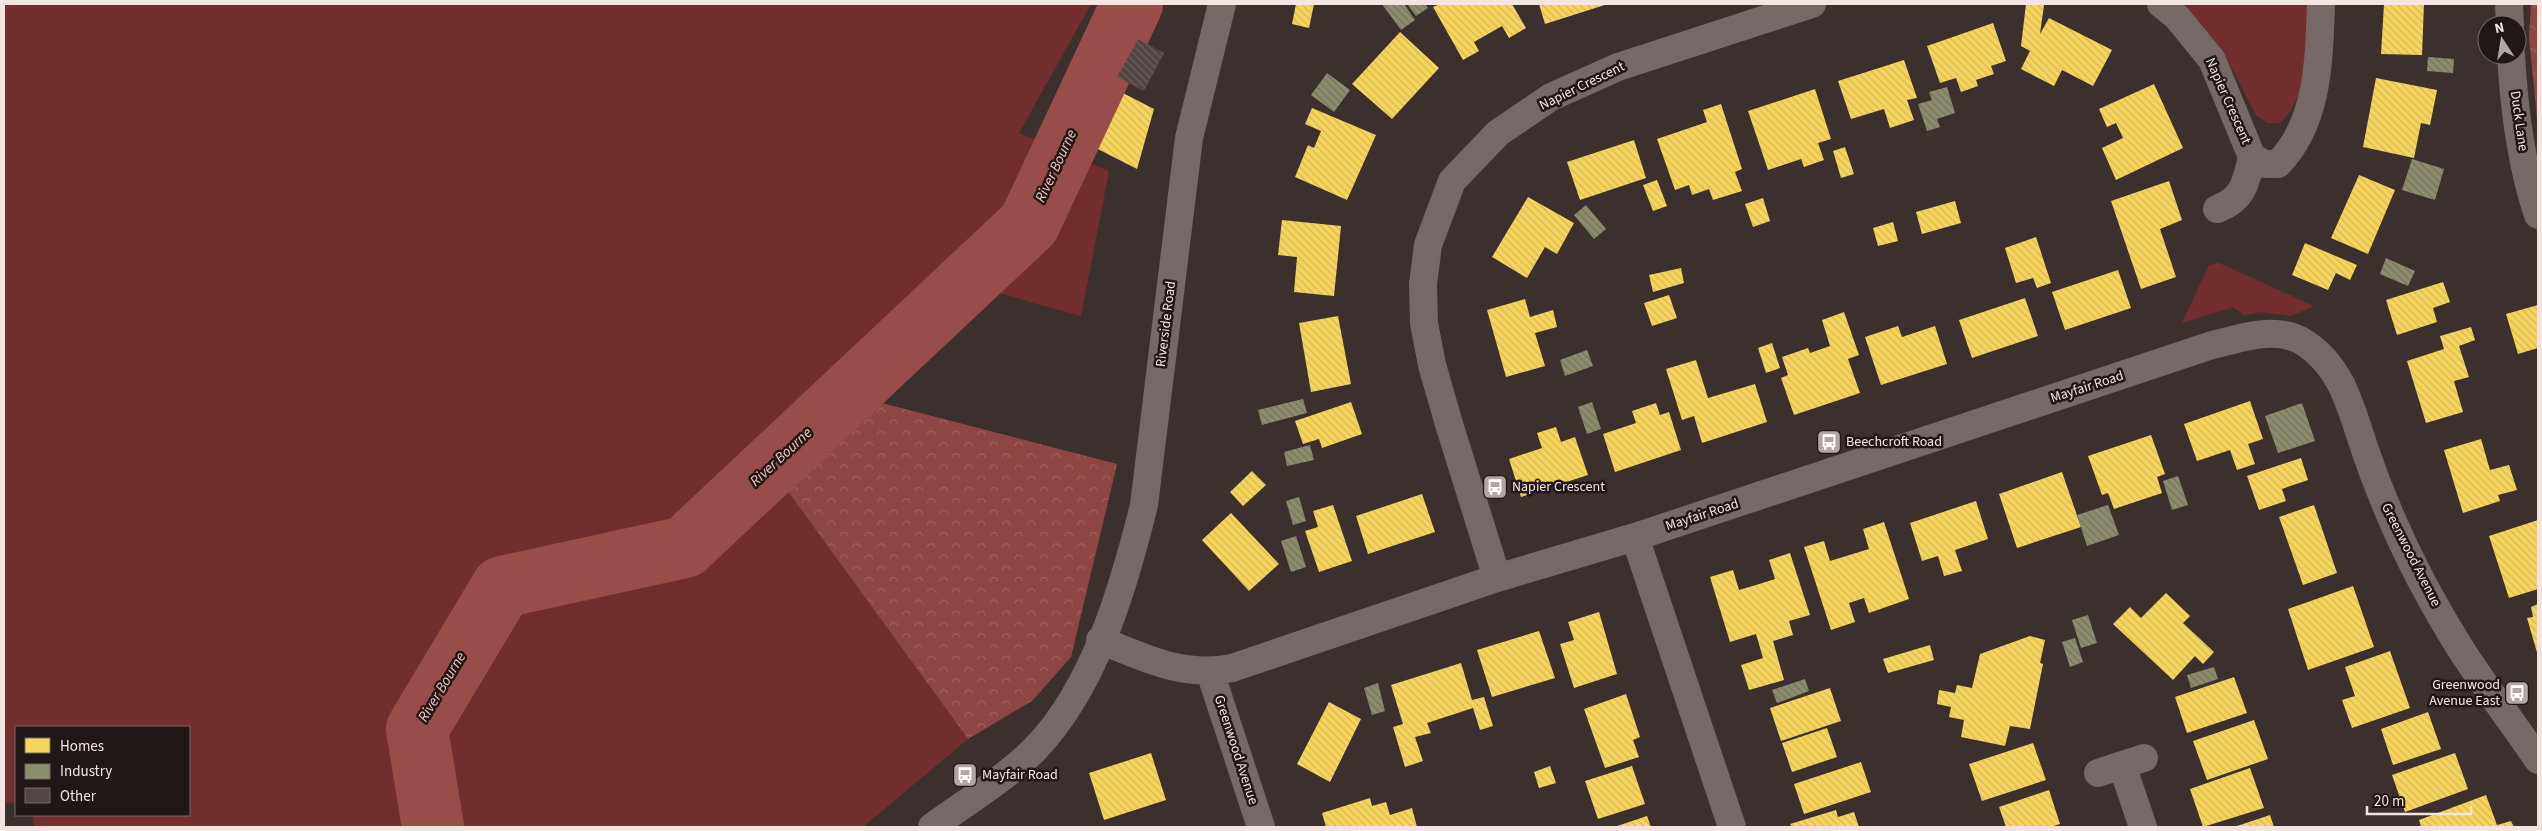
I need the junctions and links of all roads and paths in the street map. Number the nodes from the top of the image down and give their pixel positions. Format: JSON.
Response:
{"nodes":[{"id":1,"x":1222,"y":4,"type":"edge"},
{"id":2,"x":1812,"y":4,"type":"edge"},
{"id":3,"x":2160,"y":4,"type":"edge"},
{"id":4,"x":2321,"y":4,"type":"edge"},
{"id":5,"x":2512,"y":65,"type":"edge"},
{"id":6,"x":2252,"y":157,"type":"junction"},
{"id":7,"x":2533,"y":182,"type":"edge"},
{"id":8,"x":2217,"y":210,"type":"dead end"},
{"id":9,"x":2538,"y":215,"type":"edge"},
{"id":10,"x":2304,"y":343,"type":"joint"},
{"id":11,"x":1636,"y":537,"type":"junction"},
{"id":12,"x":1497,"y":578,"type":"junction"},
{"id":13,"x":1100,"y":640,"type":"junction"},
{"id":14,"x":1210,"y":672,"type":"junction"},
{"id":15,"x":2538,"y":760,"type":"edge"},
{"id":16,"x":2121,"y":765,"type":"dead end"},
{"id":17,"x":932,"y":827,"type":"edge"},
{"id":18,"x":1261,"y":827,"type":"edge"},
{"id":19,"x":1732,"y":827,"type":"edge"},
{"id":20,"x":2143,"y":827,"type":"edge"}],
"edges":[{"from":1,"to":13,"type":"street","name":"Riverside Road"},
{"from":2,"to":12,"type":"street","name":"Napier Crescent"},
{"from":3,"to":6,"type":"street","name":"Napier Crescent"},
{"from":4,"to":6,"type":"street"},
{"from":5,"to":7,"type":"street","name":"Duck Lane"},
{"from":6,"to":8,"type":"street"},
{"from":7,"to":9,"type":"street","name":"Duck Lane"},
{"from":10,"to":11,"type":"street","name":"Mayfair Road"},
{"from":10,"to":15,"type":"street","name":"Greenwood Avenue"},
{"from":11,"to":12,"type":"street","name":"Mayfair Road"},
{"from":11,"to":19,"type":"street"},
{"from":12,"to":14,"type":"street","name":"Mayfair Road"},
{"from":13,"to":14,"type":"street","name":"Mayfair Road"},
{"from":13,"to":17,"type":"street","name":"Riverside Road"},
{"from":14,"to":18,"type":"street","name":"Greenwood Avenue"},
{"from":16,"to":20,"type":"street"}]}
